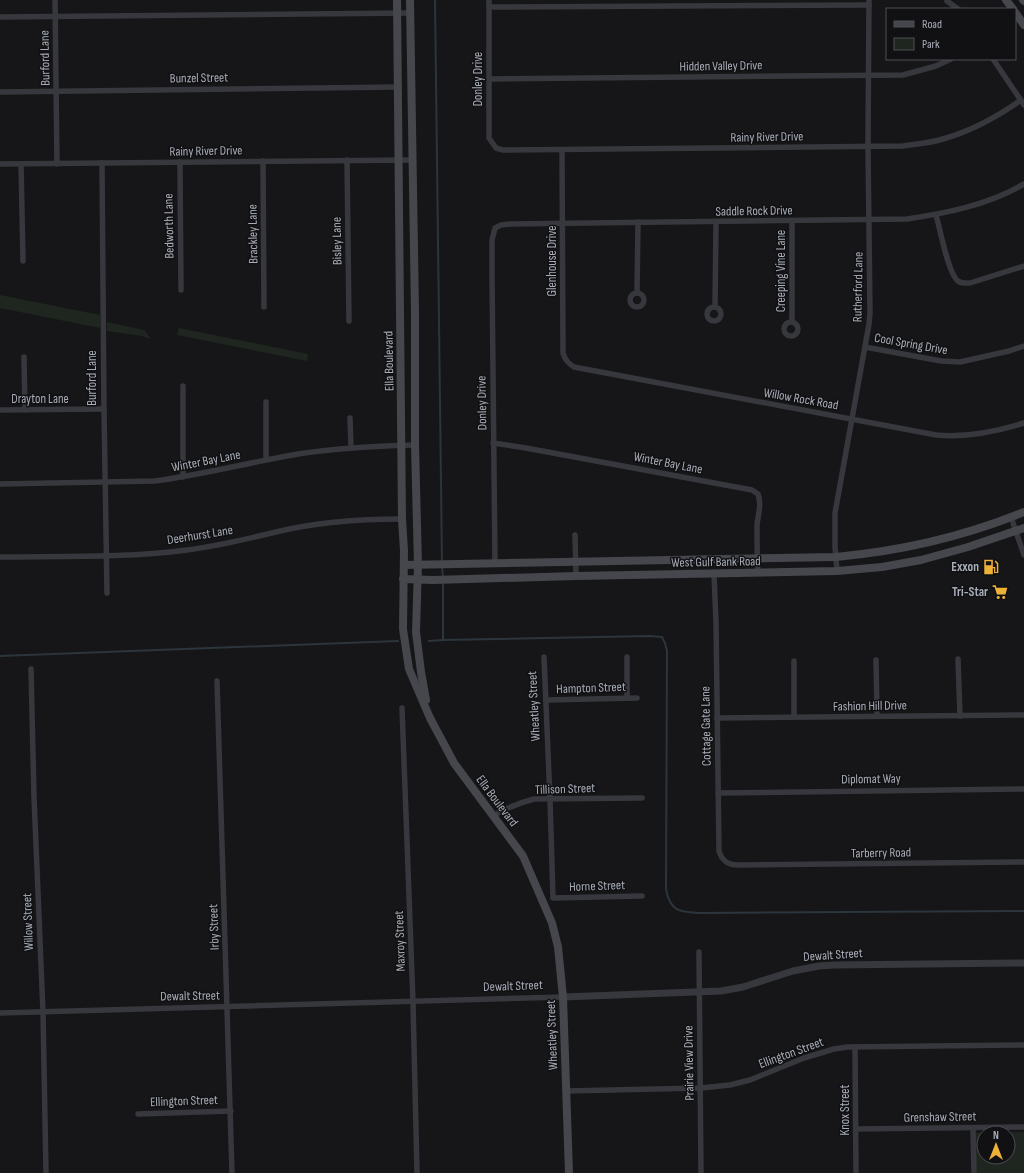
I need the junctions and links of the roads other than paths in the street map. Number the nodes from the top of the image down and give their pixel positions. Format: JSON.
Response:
{"nodes":[{"id":1,"x":55,"y":0,"type":"edge"},
{"id":2,"x":396,"y":0,"type":"edge"},
{"id":3,"x":410,"y":0,"type":"edge"},
{"id":4,"x":489,"y":0,"type":"edge"},
{"id":5,"x":1006,"y":0,"type":"edge"},
{"id":6,"x":947,"y":1,"type":"dead end"},
{"id":7,"x":869,"y":3,"type":"edge"},
{"id":8,"x":489,"y":8,"type":"junction"},
{"id":9,"x":957,"y":8,"type":"edge"},
{"id":10,"x":1012,"y":8,"type":"edge"},
{"id":11,"x":397,"y":13,"type":"junction"},
{"id":12,"x":410,"y":13,"type":"junction"},
{"id":13,"x":1016,"y":13,"type":"edge"},
{"id":14,"x":55,"y":16,"type":"junction"},
{"id":15,"x":0,"y":18,"type":"edge"},
{"id":16,"x":1024,"y":25,"type":"edge"},
{"id":17,"x":949,"y":60,"type":"edge"},
{"id":18,"x":993,"y":60,"type":"edge"},
{"id":19,"x":868,"y":76,"type":"junction"},
{"id":20,"x":489,"y":79,"type":"junction"},
{"id":21,"x":397,"y":87,"type":"junction"},
{"id":22,"x":56,"y":90,"type":"junction"},
{"id":23,"x":0,"y":92,"type":"edge"},
{"id":24,"x":1022,"y":103,"type":"edge"},
{"id":25,"x":868,"y":147,"type":"junction"},
{"id":26,"x":503,"y":150,"type":"joint"},
{"id":27,"x":562,"y":150,"type":"junction"},
{"id":28,"x":347,"y":160,"type":"junction"},
{"id":29,"x":399,"y":160,"type":"junction"},
{"id":30,"x":412,"y":160,"type":"junction"},
{"id":31,"x":263,"y":161,"type":"junction"},
{"id":32,"x":180,"y":162,"type":"junction"},
{"id":33,"x":102,"y":163,"type":"junction"},
{"id":34,"x":0,"y":164,"type":"edge"},
{"id":35,"x":21,"y":164,"type":"junction"},
{"id":36,"x":57,"y":164,"type":"junction"},
{"id":37,"x":1024,"y":184,"type":"edge"},
{"id":38,"x":936,"y":215,"type":"junction"},
{"id":39,"x":792,"y":221,"type":"junction"},
{"id":40,"x":869,"y":221,"type":"junction"},
{"id":41,"x":638,"y":222,"type":"junction"},
{"id":42,"x":716,"y":222,"type":"junction"},
{"id":43,"x":563,"y":223,"type":"junction"},
{"id":44,"x":492,"y":243,"type":"joint"},
{"id":45,"x":23,"y":261,"type":"dead end"},
{"id":46,"x":1024,"y":266,"type":"edge"},
{"id":47,"x":181,"y":290,"type":"dead end"},
{"id":48,"x":637,"y":293,"type":"dead end"},
{"id":49,"x":264,"y":306,"type":"dead end"},
{"id":50,"x":715,"y":307,"type":"dead end"},
{"id":51,"x":349,"y":321,"type":"dead end"},
{"id":52,"x":792,"y":322,"type":"dead end"},
{"id":53,"x":1024,"y":346,"type":"edge"},
{"id":54,"x":865,"y":347,"type":"junction"},
{"id":55,"x":24,"y":357,"type":"dead end"},
{"id":56,"x":574,"y":366,"type":"joint"},
{"id":57,"x":182,"y":386,"type":"dead end"},
{"id":58,"x":266,"y":402,"type":"dead end"},
{"id":59,"x":104,"y":409,"type":"junction"},
{"id":60,"x":0,"y":410,"type":"edge"},
{"id":61,"x":25,"y":410,"type":"junction"},
{"id":62,"x":350,"y":418,"type":"dead end"},
{"id":63,"x":853,"y":419,"type":"junction"},
{"id":64,"x":1024,"y":423,"type":"edge"},
{"id":65,"x":494,"y":443,"type":"junction"},
{"id":66,"x":415,"y":445,"type":"junction"},
{"id":67,"x":402,"y":446,"type":"junction"},
{"id":68,"x":351,"y":447,"type":"junction"},
{"id":69,"x":266,"y":460,"type":"junction"},
{"id":70,"x":183,"y":477,"type":"junction"},
{"id":71,"x":105,"y":483,"type":"junction"},
{"id":72,"x":0,"y":484,"type":"edge"},
{"id":73,"x":1024,"y":512,"type":"edge"},
{"id":74,"x":1011,"y":517,"type":"junction"},
{"id":75,"x":402,"y":519,"type":"junction"},
{"id":76,"x":1024,"y":528,"type":"edge"},
{"id":77,"x":1016,"y":532,"type":"junction"},
{"id":78,"x":575,"y":535,"type":"dead end"},
{"id":79,"x":917,"y":546,"type":"junction"},
{"id":80,"x":1024,"y":555,"type":"edge"},
{"id":81,"x":106,"y":556,"type":"junction"},
{"id":82,"x":0,"y":557,"type":"edge"},
{"id":83,"x":836,"y":557,"type":"junction"},
{"id":84,"x":757,"y":558,"type":"junction"},
{"id":85,"x":921,"y":560,"type":"junction"},
{"id":86,"x":576,"y":562,"type":"junction"},
{"id":87,"x":495,"y":563,"type":"junction"},
{"id":88,"x":418,"y":564,"type":"junction"},
{"id":89,"x":404,"y":565,"type":"junction"},
{"id":90,"x":837,"y":571,"type":"junction"},
{"id":91,"x":758,"y":573,"type":"junction"},
{"id":92,"x":714,"y":574,"type":"junction"},
{"id":93,"x":576,"y":576,"type":"junction"},
{"id":94,"x":403,"y":579,"type":"junction"},
{"id":95,"x":418,"y":580,"type":"junction"},
{"id":96,"x":107,"y":593,"type":"dead end"},
{"id":97,"x":544,"y":657,"type":"dead end"},
{"id":98,"x":626,"y":657,"type":"dead end"},
{"id":99,"x":958,"y":659,"type":"dead end"},
{"id":100,"x":876,"y":660,"type":"dead end"},
{"id":101,"x":794,"y":661,"type":"dead end"},
{"id":102,"x":31,"y":669,"type":"dead end"},
{"id":103,"x":218,"y":681,"type":"dead end"},
{"id":104,"x":627,"y":698,"type":"junction"},
{"id":105,"x":637,"y":698,"type":"dead end"},
{"id":106,"x":546,"y":700,"type":"junction"},
{"id":107,"x":402,"y":708,"type":"dead end"},
{"id":108,"x":1024,"y":715,"type":"edge"},
{"id":109,"x":877,"y":716,"type":"junction"},
{"id":110,"x":960,"y":716,"type":"junction"},
{"id":111,"x":430,"y":718,"type":"junction"},
{"id":112,"x":717,"y":718,"type":"junction"},
{"id":113,"x":794,"y":718,"type":"junction"},
{"id":114,"x":1024,"y":789,"type":"edge"},
{"id":115,"x":718,"y":793,"type":"junction"},
{"id":116,"x":642,"y":798,"type":"dead end"},
{"id":117,"x":550,"y":799,"type":"junction"},
{"id":118,"x":493,"y":816,"type":"junction"},
{"id":119,"x":1024,"y":862,"type":"edge"},
{"id":120,"x":738,"y":865,"type":"joint"},
{"id":121,"x":642,"y":896,"type":"dead end"},
{"id":122,"x":553,"y":898,"type":"joint"},
{"id":123,"x":542,"y":899,"type":"joint"},
{"id":124,"x":699,"y":952,"type":"dead end"},
{"id":125,"x":1024,"y":963,"type":"edge"},
{"id":126,"x":700,"y":992,"type":"junction"},
{"id":127,"x":563,"y":997,"type":"junction"},
{"id":128,"x":413,"y":1002,"type":"junction"},
{"id":129,"x":227,"y":1007,"type":"junction"},
{"id":130,"x":43,"y":1012,"type":"junction"},
{"id":131,"x":0,"y":1013,"type":"edge"},
{"id":132,"x":1024,"y":1045,"type":"edge"},
{"id":133,"x":855,"y":1047,"type":"junction"},
{"id":134,"x":701,"y":1088,"type":"junction"},
{"id":135,"x":566,"y":1091,"type":"junction"},
{"id":136,"x":231,"y":1111,"type":"junction"},
{"id":137,"x":138,"y":1114,"type":"dead end"},
{"id":138,"x":1024,"y":1127,"type":"edge"},
{"id":139,"x":973,"y":1128,"type":"junction"},
{"id":140,"x":856,"y":1129,"type":"junction"},
{"id":141,"x":46,"y":1173,"type":"edge"},
{"id":142,"x":232,"y":1173,"type":"edge"},
{"id":143,"x":417,"y":1173,"type":"edge"},
{"id":144,"x":569,"y":1173,"type":"edge"},
{"id":145,"x":701,"y":1173,"type":"edge"},
{"id":146,"x":856,"y":1173,"type":"edge"},
{"id":147,"x":974,"y":1173,"type":"edge"}],
"edges":[{"from":1,"to":14,"type":"street","name":"Burford Lane"},
{"from":2,"to":11,"type":"main road","name":"Ella Boulevard"},
{"from":3,"to":12,"type":"main road","name":"Ella Boulevard"},
{"from":4,"to":8,"type":"street","name":"Donley Drive"},
{"from":5,"to":10,"type":"main road"},
{"from":6,"to":9,"type":"street"},
{"from":7,"to":8,"type":"street"},
{"from":7,"to":19,"type":"street","name":"Rutherford Lane"},
{"from":8,"to":20,"type":"street","name":"Donley Drive"},
{"from":11,"to":12,"type":"street"},
{"from":11,"to":14,"type":"street"},
{"from":11,"to":21,"type":"main road","name":"Ella Boulevard"},
{"from":12,"to":30,"type":"main road","name":"Ella Boulevard"},
{"from":13,"to":16,"type":"main road"},
{"from":14,"to":15,"type":"street"},
{"from":14,"to":22,"type":"street","name":"Burford Lane"},
{"from":17,"to":19,"type":"street","name":"Hidden Valley Drive"},
{"from":18,"to":24,"type":"street"},
{"from":19,"to":20,"type":"street","name":"Hidden Valley Drive"},
{"from":19,"to":25,"type":"street","name":"Rutherford Lane"},
{"from":20,"to":26,"type":"street","name":"Donley Drive"},
{"from":21,"to":22,"type":"street","name":"Bunzel Street"},
{"from":21,"to":29,"type":"main road","name":"Ella Boulevard"},
{"from":22,"to":23,"type":"street","name":"Bunzel Street"},
{"from":22,"to":36,"type":"street","name":"Burford Lane"},
{"from":24,"to":25,"type":"street","name":"Rainy River Drive"},
{"from":25,"to":27,"type":"street","name":"Rainy River Drive"},
{"from":25,"to":40,"type":"street","name":"Rutherford Lane"},
{"from":26,"to":27,"type":"street","name":"Rainy River Drive"},
{"from":27,"to":43,"type":"street","name":"Glenhouse Drive"},
{"from":28,"to":29,"type":"street","name":"Rainy River Drive"},
{"from":28,"to":31,"type":"street","name":"Rainy River Drive"},
{"from":28,"to":51,"type":"street","name":"Bisley Lane"},
{"from":29,"to":30,"type":"street","name":"Rainy River Drive"},
{"from":29,"to":67,"type":"main road","name":"Ella Boulevard"},
{"from":30,"to":66,"type":"main road","name":"Ella Boulevard"},
{"from":31,"to":32,"type":"street","name":"Rainy River Drive"},
{"from":31,"to":49,"type":"street","name":"Brackley Lane"},
{"from":32,"to":33,"type":"street","name":"Rainy River Drive"},
{"from":32,"to":47,"type":"street","name":"Bedworth Lane"},
{"from":33,"to":36,"type":"street","name":"Rainy River Drive"},
{"from":33,"to":59,"type":"street","name":"Burford Lane"},
{"from":34,"to":35,"type":"street","name":"Rainy River Drive"},
{"from":35,"to":36,"type":"street","name":"Rainy River Drive"},
{"from":35,"to":45,"type":"street"},
{"from":37,"to":38,"type":"street","name":"Saddle Rock Drive"},
{"from":38,"to":40,"type":"street","name":"Saddle Rock Drive"},
{"from":38,"to":46,"type":"street"},
{"from":39,"to":40,"type":"street","name":"Saddle Rock Drive"},
{"from":39,"to":42,"type":"street","name":"Saddle Rock Drive"},
{"from":39,"to":52,"type":"street","name":"Creeping Vine Lane"},
{"from":40,"to":54,"type":"street","name":"Rutherford Lane"},
{"from":41,"to":42,"type":"street","name":"Saddle Rock Drive"},
{"from":41,"to":43,"type":"street","name":"Saddle Rock Drive"},
{"from":41,"to":48,"type":"street"},
{"from":42,"to":50,"type":"street"},
{"from":43,"to":44,"type":"street","name":"Saddle Rock Drive"},
{"from":43,"to":56,"type":"street","name":"Glenhouse Drive"},
{"from":44,"to":65,"type":"street","name":"Donley Drive"},
{"from":53,"to":54,"type":"street","name":"Cool Spring Drive"},
{"from":54,"to":63,"type":"street","name":"Rutherford Lane"},
{"from":55,"to":61,"type":"street"},
{"from":56,"to":63,"type":"street","name":"Willow Rock Road"},
{"from":57,"to":70,"type":"street"},
{"from":58,"to":69,"type":"street"},
{"from":59,"to":61,"type":"street","name":"Drayton Lane"},
{"from":59,"to":71,"type":"street","name":"Burford Lane"},
{"from":60,"to":61,"type":"street","name":"Drayton Lane"},
{"from":62,"to":68,"type":"street"},
{"from":63,"to":64,"type":"street","name":"Willow Rock Road"},
{"from":63,"to":83,"type":"street","name":"Rutherford Lane"},
{"from":65,"to":84,"type":"street","name":"Winter Bay Lane"},
{"from":65,"to":87,"type":"street","name":"Donley Drive"},
{"from":66,"to":67,"type":"street","name":"Winter Bay Lane"},
{"from":66,"to":88,"type":"main road","name":"Ella Boulevard"},
{"from":67,"to":68,"type":"street","name":"Winter Bay Lane"},
{"from":67,"to":75,"type":"main road","name":"Ella Boulevard"},
{"from":68,"to":69,"type":"street","name":"Winter Bay Lane"},
{"from":69,"to":70,"type":"street","name":"Winter Bay Lane"},
{"from":70,"to":71,"type":"street","name":"Winter Bay Lane"},
{"from":71,"to":72,"type":"street","name":"Winter Bay Lane"},
{"from":71,"to":81,"type":"street","name":"Burford Lane"},
{"from":73,"to":74,"type":"main road","name":"West Gulf Bank Road"},
{"from":74,"to":77,"type":"street"},
{"from":74,"to":79,"type":"main road","name":"West Gulf Bank Road"},
{"from":75,"to":81,"type":"street","name":"Deerhurst Lane"},
{"from":75,"to":89,"type":"main road","name":"Ella Boulevard"},
{"from":76,"to":77,"type":"main road","name":"West Gulf Bank Road"},
{"from":77,"to":80,"type":"street"},
{"from":77,"to":85,"type":"main road","name":"West Gulf Bank Road"},
{"from":78,"to":86,"type":"street"},
{"from":79,"to":83,"type":"main road","name":"West Gulf Bank Road"},
{"from":79,"to":85,"type":"main road"},
{"from":81,"to":82,"type":"street","name":"Deerhurst Lane"},
{"from":81,"to":96,"type":"street","name":"Burford Lane"},
{"from":83,"to":84,"type":"main road","name":"West Gulf Bank Road"},
{"from":83,"to":90,"type":"street","name":"Rutherford Lane"},
{"from":84,"to":86,"type":"main road","name":"West Gulf Bank Road"},
{"from":84,"to":91,"type":"street","name":"Winter Bay Lane"},
{"from":85,"to":90,"type":"main road","name":"West Gulf Bank Road"},
{"from":86,"to":87,"type":"main road","name":"West Gulf Bank Road"},
{"from":86,"to":93,"type":"street"},
{"from":87,"to":88,"type":"main road","name":"West Gulf Bank Road"},
{"from":88,"to":89,"type":"main road","name":"West Gulf Bank Road"},
{"from":88,"to":95,"type":"main road","name":"Ella Boulevard"},
{"from":89,"to":94,"type":"main road","name":"Ella Boulevard"},
{"from":90,"to":91,"type":"main road","name":"West Gulf Bank Road"},
{"from":91,"to":92,"type":"main road","name":"West Gulf Bank Road"},
{"from":92,"to":93,"type":"main road","name":"West Gulf Bank Road"},
{"from":92,"to":112,"type":"street","name":"Cottage Gate Lane"},
{"from":93,"to":95,"type":"main road","name":"West Gulf Bank Road"},
{"from":94,"to":95,"type":"main road","name":"West Gulf Bank Road"},
{"from":94,"to":111,"type":"main road","name":"Ella Boulevard"},
{"from":95,"to":111,"type":"main road","name":"Ella Boulevard"},
{"from":97,"to":106,"type":"street","name":"Wheatley Street"},
{"from":98,"to":104,"type":"street"},
{"from":99,"to":110,"type":"street"},
{"from":100,"to":109,"type":"street"},
{"from":101,"to":113,"type":"street"},
{"from":102,"to":130,"type":"street","name":"Willow Street"},
{"from":103,"to":129,"type":"street","name":"Irby Street"},
{"from":104,"to":105,"type":"street","name":"Hampton Street"},
{"from":104,"to":106,"type":"street","name":"Hampton Street"},
{"from":106,"to":117,"type":"street","name":"Wheatley Street"},
{"from":107,"to":128,"type":"street","name":"Maxroy Street"},
{"from":108,"to":110,"type":"street","name":"Fashion Hill Drive"},
{"from":109,"to":110,"type":"street","name":"Fashion Hill Drive"},
{"from":109,"to":113,"type":"street","name":"Fashion Hill Drive"},
{"from":111,"to":118,"type":"main road","name":"Ella Boulevard"},
{"from":112,"to":113,"type":"street","name":"Fashion Hill Drive"},
{"from":112,"to":115,"type":"street","name":"Cottage Gate Lane"},
{"from":114,"to":115,"type":"street","name":"Diplomat Way"},
{"from":115,"to":120,"type":"street","name":"Cottage Gate Lane"},
{"from":116,"to":117,"type":"street","name":"Tillison Street"},
{"from":117,"to":118,"type":"street","name":"Tillison Street"},
{"from":117,"to":122,"type":"street","name":"Wheatley Street"},
{"from":118,"to":123,"type":"main road","name":"Ella Boulevard"},
{"from":119,"to":120,"type":"street","name":"Tarberry Road"},
{"from":121,"to":122,"type":"street","name":"Horne Street"},
{"from":123,"to":127,"type":"main road","name":"Wheatley Street"},
{"from":124,"to":126,"type":"street","name":"Prairie View Drive"},
{"from":125,"to":126,"type":"street","name":"Dewalt Street"},
{"from":126,"to":127,"type":"street","name":"Dewalt Street"},
{"from":126,"to":134,"type":"street","name":"Prairie View Drive"},
{"from":127,"to":128,"type":"street","name":"Dewalt Street"},
{"from":127,"to":135,"type":"main road","name":"Wheatley Street"},
{"from":128,"to":129,"type":"street","name":"Dewalt Street"},
{"from":128,"to":143,"type":"street","name":"Maxroy Street"},
{"from":129,"to":130,"type":"street","name":"Dewalt Street"},
{"from":129,"to":136,"type":"street","name":"Irby Street"},
{"from":130,"to":131,"type":"street","name":"Dewalt Street"},
{"from":130,"to":141,"type":"street","name":"Willow Street"},
{"from":132,"to":133,"type":"street","name":"Ellington Street"},
{"from":133,"to":134,"type":"street","name":"Ellington Street"},
{"from":133,"to":140,"type":"street","name":"Knox Street"},
{"from":134,"to":135,"type":"street","name":"Ellington Street"},
{"from":134,"to":145,"type":"street","name":"Prairie View Drive"},
{"from":135,"to":144,"type":"main road","name":"Wheatley Street"},
{"from":136,"to":137,"type":"street","name":"Ellington Street"},
{"from":136,"to":142,"type":"street","name":"Irby Street"},
{"from":138,"to":139,"type":"street","name":"Grenshaw Street"},
{"from":139,"to":140,"type":"street","name":"Grenshaw Street"},
{"from":139,"to":147,"type":"street"},
{"from":140,"to":146,"type":"street","name":"Knox Street"}]}
